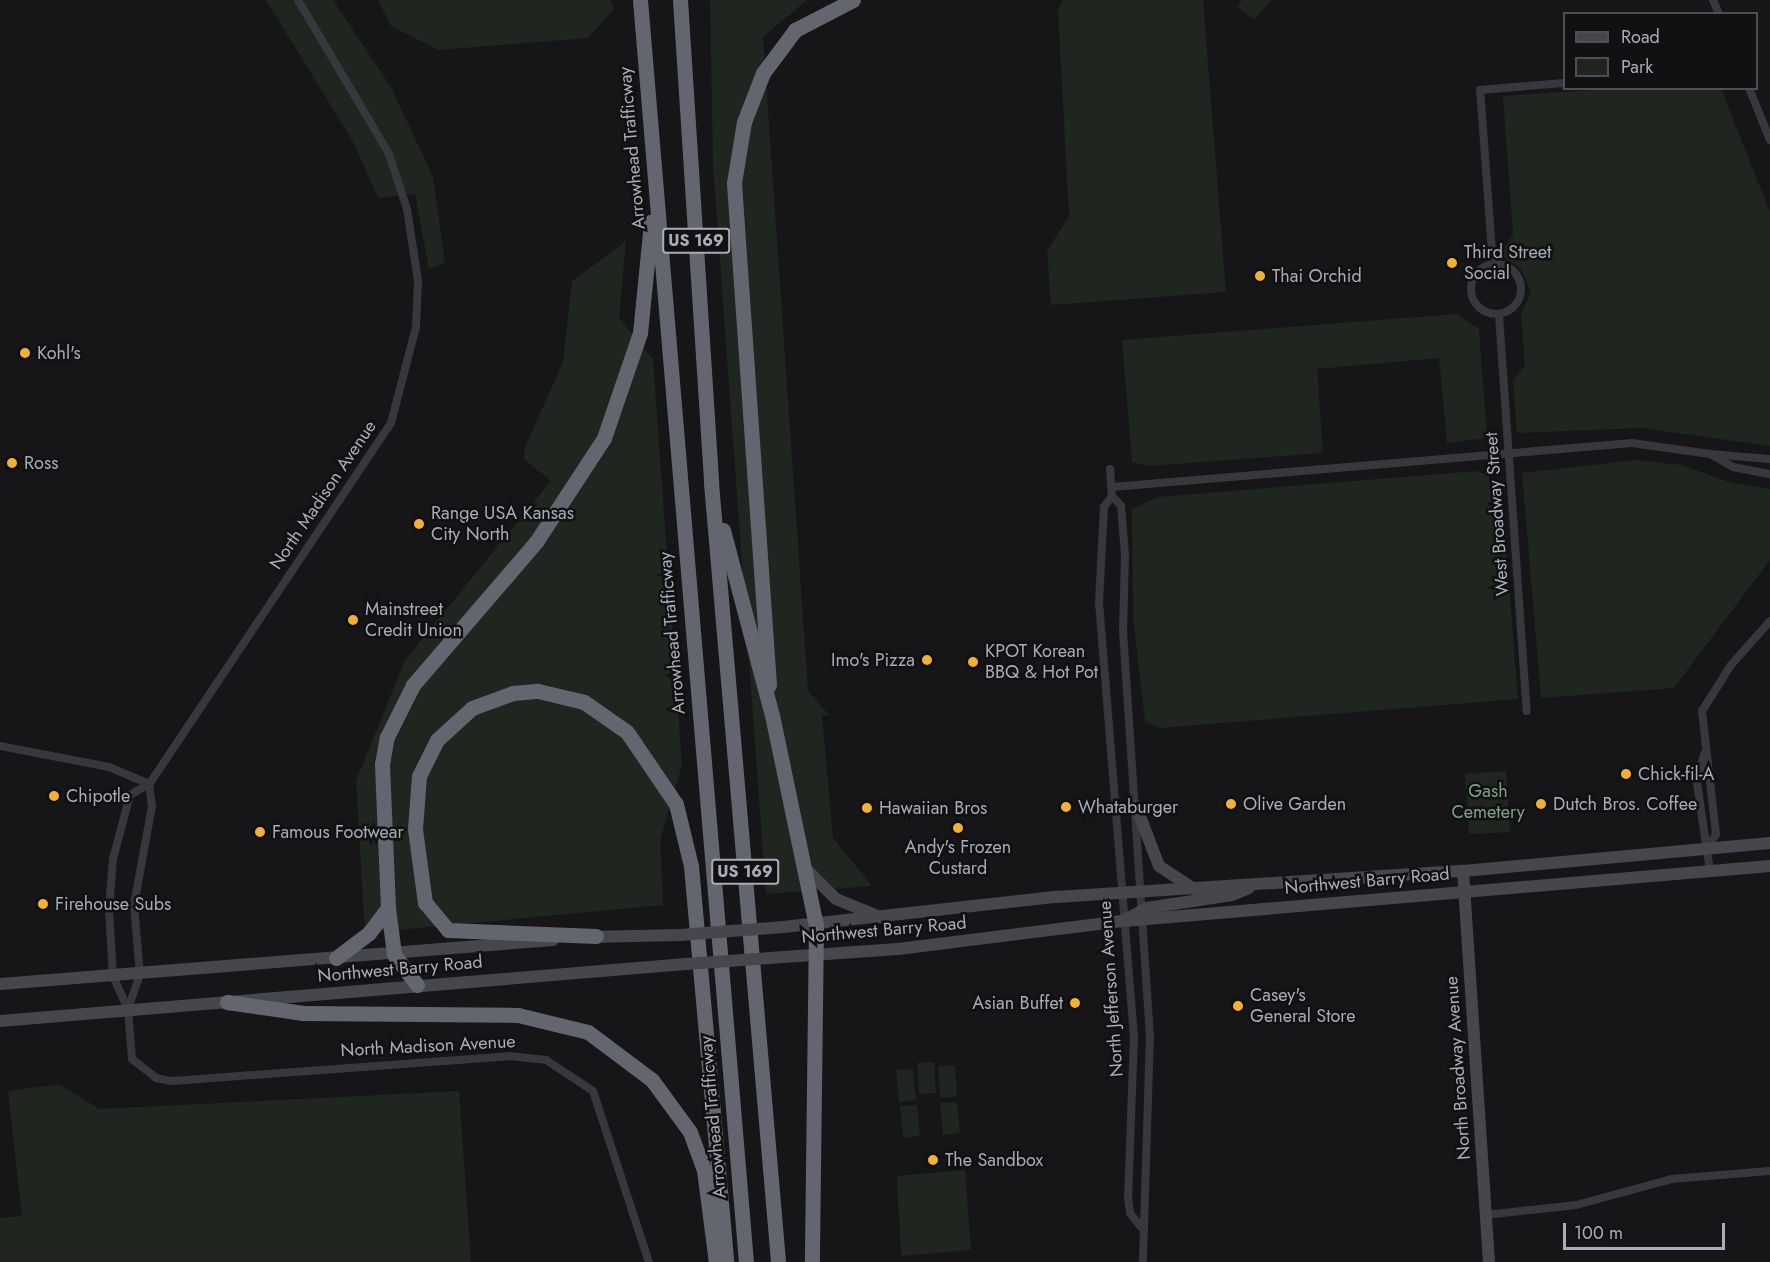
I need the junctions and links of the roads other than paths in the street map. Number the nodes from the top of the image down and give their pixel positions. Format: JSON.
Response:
{"nodes":[{"id":1,"x":298,"y":0,"type":"edge"},
{"id":2,"x":640,"y":0,"type":"edge"},
{"id":3,"x":680,"y":0,"type":"edge"},
{"id":4,"x":853,"y":0,"type":"edge"},
{"id":5,"x":1563,"y":83,"type":"edge"},
{"id":6,"x":1750,"y":90,"type":"edge"},
{"id":7,"x":1770,"y":140,"type":"edge"},
{"id":8,"x":655,"y":186,"type":"junction"},
{"id":9,"x":1493,"y":265,"type":"junction"},
{"id":10,"x":1498,"y":315,"type":"junction"},
{"id":11,"x":1509,"y":452,"type":"junction"},
{"id":12,"x":1710,"y":454,"type":"junction"},
{"id":13,"x":1770,"y":459,"type":"edge"},
{"id":14,"x":1110,"y":469,"type":"dead end"},
{"id":15,"x":1770,"y":474,"type":"edge"},
{"id":16,"x":711,"y":483,"type":"junction"},
{"id":17,"x":1112,"y":491,"type":"junction"},
{"id":18,"x":1770,"y":621,"type":"edge"},
{"id":19,"x":1527,"y":711,"type":"dead end"},
{"id":20,"x":772,"y":715,"type":"junction"},
{"id":21,"x":0,"y":746,"type":"edge"},
{"id":22,"x":1704,"y":754,"type":"junction"},
{"id":23,"x":149,"y":784,"type":"junction"},
{"id":24,"x":1136,"y":806,"type":"junction"},
{"id":25,"x":1770,"y":843,"type":"edge"},
{"id":26,"x":1708,"y":846,"type":"junction"},
{"id":27,"x":1770,"y":866,"type":"edge"},
{"id":28,"x":807,"y":870,"type":"junction"},
{"id":29,"x":1463,"y":871,"type":"junction"},
{"id":30,"x":1710,"y":871,"type":"junction"},
{"id":31,"x":1255,"y":885,"type":"junction"},
{"id":32,"x":1195,"y":890,"type":"junction"},
{"id":33,"x":1464,"y":891,"type":"junction"},
{"id":34,"x":1138,"y":894,"type":"junction"},
{"id":35,"x":1121,"y":895,"type":"junction"},
{"id":36,"x":388,"y":908,"type":"junction"},
{"id":37,"x":1140,"y":915,"type":"junction"},
{"id":38,"x":884,"y":918,"type":"junction"},
{"id":39,"x":1124,"y":921,"type":"junction"},
{"id":40,"x":816,"y":925,"type":"junction"},
{"id":41,"x":596,"y":936,"type":"junction"},
{"id":42,"x":394,"y":954,"type":"junction"},
{"id":43,"x":817,"y":954,"type":"junction"},
{"id":44,"x":336,"y":958,"type":"junction"},
{"id":45,"x":140,"y":974,"type":"junction"},
{"id":46,"x":113,"y":976,"type":"junction"},
{"id":47,"x":0,"y":984,"type":"edge"},
{"id":48,"x":417,"y":985,"type":"junction"},
{"id":49,"x":226,"y":1002,"type":"junction"},
{"id":50,"x":128,"y":1009,"type":"junction"},
{"id":51,"x":0,"y":1021,"type":"edge"},
{"id":52,"x":1770,"y":1171,"type":"edge"},
{"id":53,"x":1485,"y":1215,"type":"junction"},
{"id":54,"x":1142,"y":1227,"type":"junction"},
{"id":55,"x":649,"y":1262,"type":"edge"},
{"id":56,"x":716,"y":1262,"type":"edge"},
{"id":57,"x":726,"y":1262,"type":"edge"},
{"id":58,"x":746,"y":1262,"type":"edge"},
{"id":59,"x":778,"y":1262,"type":"edge"},
{"id":60,"x":812,"y":1262,"type":"edge"},
{"id":61,"x":1143,"y":1262,"type":"edge"},
{"id":62,"x":1489,"y":1262,"type":"edge"}],
"edges":[{"from":1,"to":23,"type":"street","name":"North Madison Avenue"},
{"from":2,"to":8,"type":"highway","name":"Arrowhead Trafficway","number":"US 169"},
{"from":3,"to":16,"type":"highway","number":"US 169"},
{"from":4,"to":20,"type":"highway"},
{"from":5,"to":9,"type":"street"},
{"from":6,"to":7,"type":"street"},
{"from":8,"to":36,"type":"highway"},
{"from":8,"to":58,"type":"highway","name":"Arrowhead Trafficway","number":"US 169"},
{"from":9,"to":10,"type":"street"},
{"from":9,"to":10,"type":"street"},
{"from":10,"to":11,"type":"street","name":"West Broadway Street"},
{"from":11,"to":12,"type":"street"},
{"from":11,"to":17,"type":"street"},
{"from":11,"to":19,"type":"street","name":"West Broadway Street"},
{"from":12,"to":13,"type":"street"},
{"from":12,"to":15,"type":"street"},
{"from":14,"to":17,"type":"street"},
{"from":16,"to":20,"type":"highway"},
{"from":16,"to":59,"type":"highway","number":"US 169"},
{"from":17,"to":24,"type":"street","name":"North Jefferson Avenue"},
{"from":17,"to":35,"type":"street","name":"North Jefferson Avenue"},
{"from":18,"to":22,"type":"street"},
{"from":20,"to":28,"type":"highway"},
{"from":21,"to":23,"type":"street"},
{"from":22,"to":26,"type":"street"},
{"from":22,"to":26,"type":"street"},
{"from":23,"to":45,"type":"street","name":"North Madison Avenue"},
{"from":23,"to":46,"type":"street","name":"North Madison Avenue"},
{"from":24,"to":32,"type":"main road"},
{"from":24,"to":34,"type":"street","name":"North Jefferson Avenue"},
{"from":25,"to":26,"type":"main road","name":"Northwest Barry Road"},
{"from":26,"to":29,"type":"main road","name":"Northwest Barry Road"},
{"from":26,"to":30,"type":"street"},
{"from":27,"to":30,"type":"main road","name":"Northwest Barry Road"},
{"from":28,"to":38,"type":"main road"},
{"from":28,"to":40,"type":"highway"},
{"from":29,"to":31,"type":"main road","name":"Northwest Barry Road"},
{"from":29,"to":33,"type":"main road","name":"North Broadway Avenue"},
{"from":30,"to":33,"type":"main road","name":"Northwest Barry Road"},
{"from":31,"to":32,"type":"main road","name":"Northwest Barry Road"},
{"from":31,"to":37,"type":"main road"},
{"from":32,"to":34,"type":"main road","name":"Northwest Barry Road"},
{"from":33,"to":37,"type":"main road","name":"Northwest Barry Road"},
{"from":33,"to":53,"type":"main road","name":"North Broadway Avenue"},
{"from":34,"to":35,"type":"main road","name":"Northwest Barry Road"},
{"from":34,"to":37,"type":"street","name":"North Jefferson Avenue"},
{"from":35,"to":38,"type":"main road","name":"Northwest Barry Road"},
{"from":35,"to":39,"type":"street","name":"North Jefferson Avenue"},
{"from":36,"to":42,"type":"highway"},
{"from":36,"to":44,"type":"highway"},
{"from":37,"to":39,"type":"main road"},
{"from":37,"to":54,"type":"street","name":"North Jefferson Avenue"},
{"from":38,"to":40,"type":"main road","name":"Northwest Barry Road"},
{"from":39,"to":43,"type":"main road","name":"Northwest Barry Road"},
{"from":39,"to":54,"type":"street","name":"North Jefferson Avenue"},
{"from":40,"to":41,"type":"main road","name":"Northwest Barry Road","bridge":true},
{"from":40,"to":43,"type":"highway"},
{"from":41,"to":42,"type":"main road","name":"Northwest Barry Road"},
{"from":41,"to":57,"type":"highway"},
{"from":42,"to":44,"type":"main road","name":"Northwest Barry Road"},
{"from":42,"to":48,"type":"highway"},
{"from":43,"to":48,"type":"main road","name":"Northwest Barry Road","bridge":true},
{"from":43,"to":60,"type":"highway"},
{"from":44,"to":45,"type":"main road","name":"Northwest Barry Road"},
{"from":45,"to":46,"type":"main road","name":"Northwest Barry Road"},
{"from":45,"to":50,"type":"street","name":"North Madison Avenue"},
{"from":46,"to":47,"type":"main road","name":"Northwest Barry Road"},
{"from":46,"to":50,"type":"street","name":"North Madison Avenue"},
{"from":48,"to":49,"type":"main road","name":"Northwest Barry Road"},
{"from":49,"to":50,"type":"main road","name":"Northwest Barry Road"},
{"from":49,"to":56,"type":"highway"},
{"from":50,"to":51,"type":"main road","name":"Northwest Barry Road"},
{"from":50,"to":55,"type":"street","name":"North Madison Avenue"},
{"from":52,"to":53,"type":"street"},
{"from":53,"to":62,"type":"main road","name":"North Broadway Avenue"},
{"from":54,"to":61,"type":"street","name":"North Jefferson Avenue"}]}
